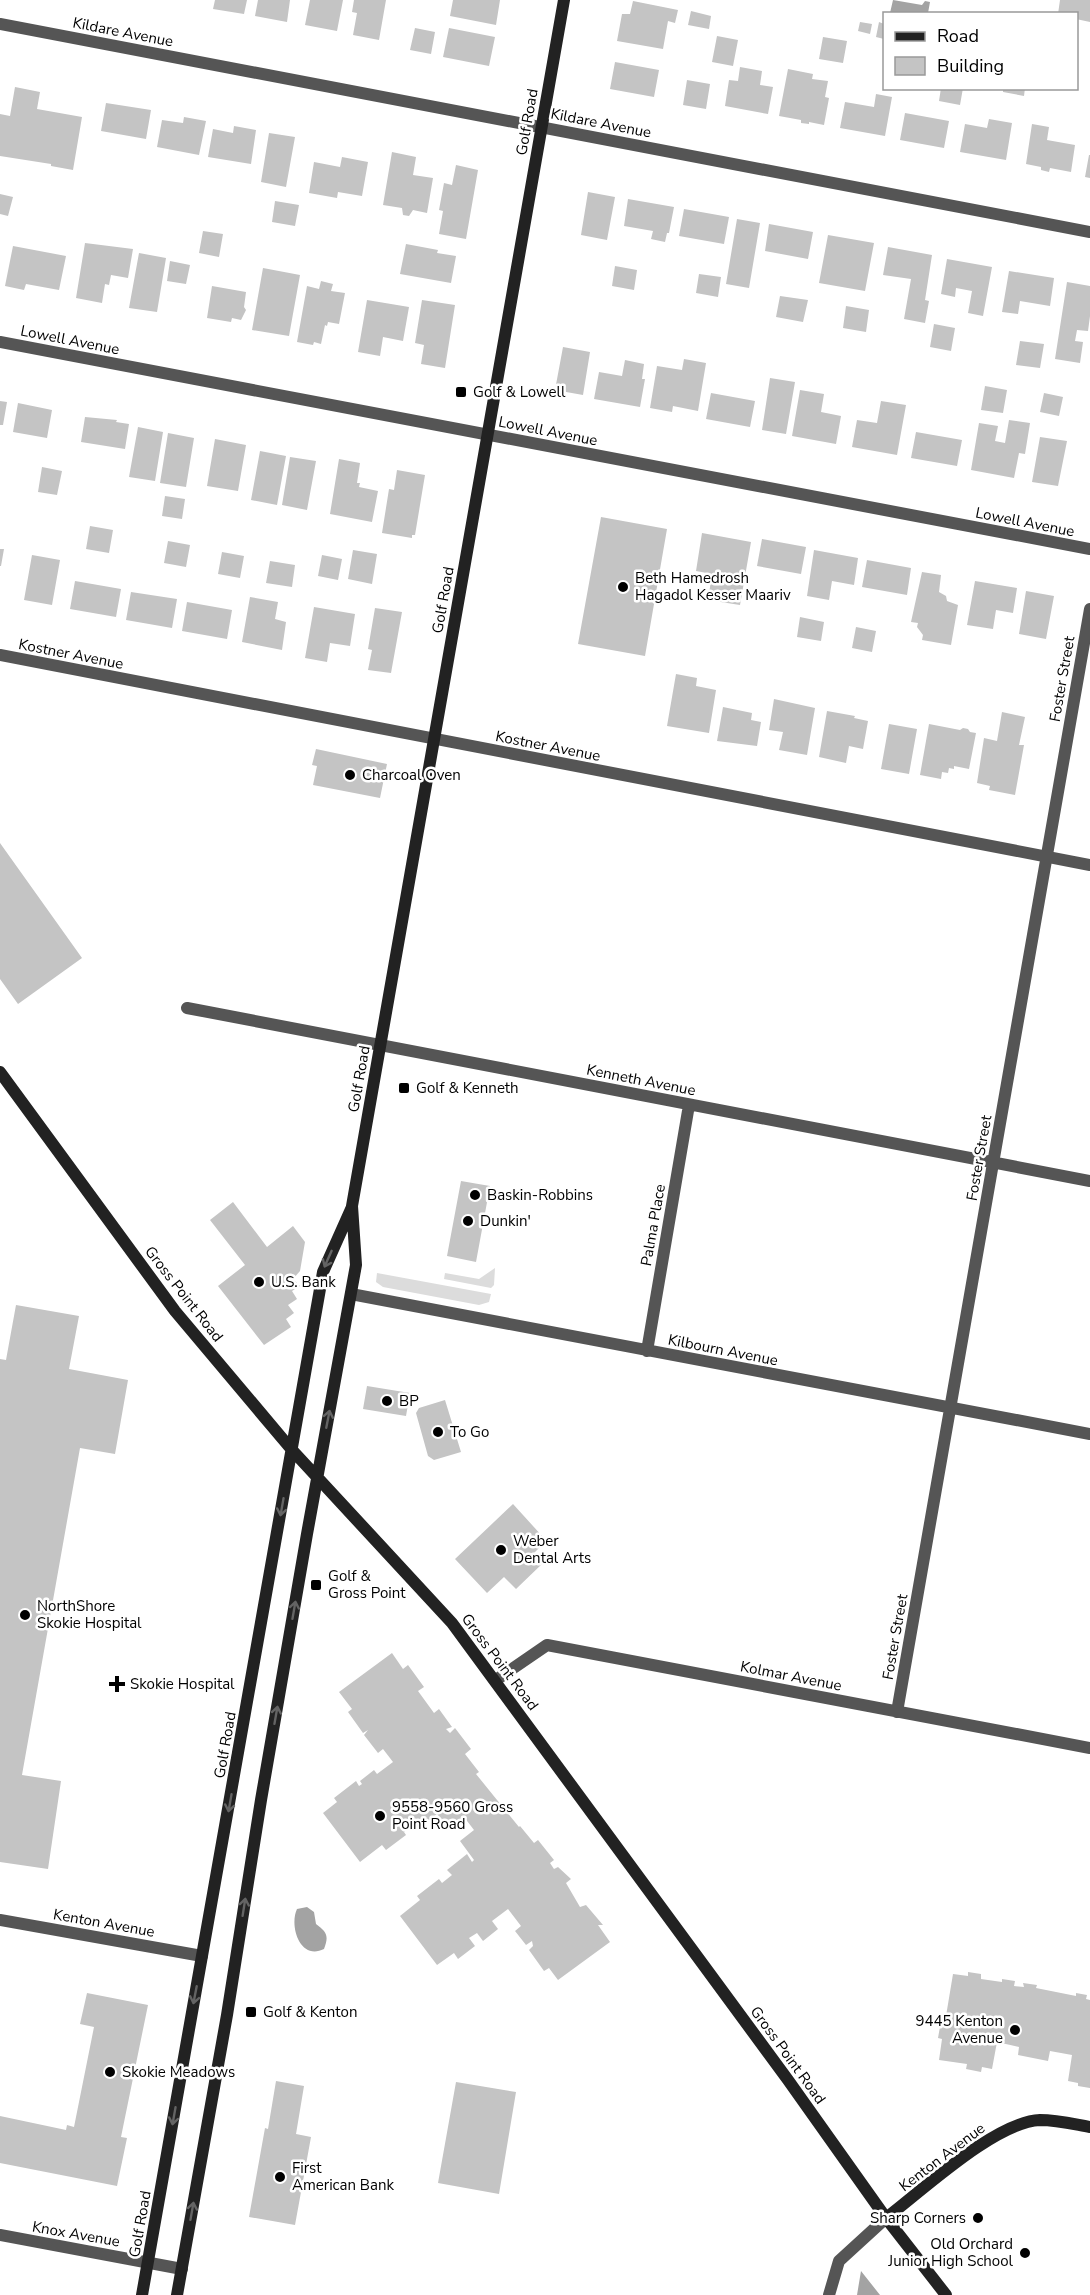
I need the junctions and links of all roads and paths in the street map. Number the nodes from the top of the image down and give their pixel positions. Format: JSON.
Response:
{"nodes":[{"id":1,"x":564,"y":0,"type":"edge"},
{"id":2,"x":0,"y":24,"type":"edge"},
{"id":3,"x":542,"y":127,"type":"junction"},
{"id":4,"x":1090,"y":232,"type":"edge"},
{"id":5,"x":0,"y":342,"type":"edge"},
{"id":6,"x":488,"y":435,"type":"junction"},
{"id":7,"x":1090,"y":549,"type":"edge"},
{"id":8,"x":1090,"y":609,"type":"edge"},
{"id":9,"x":0,"y":656,"type":"edge"},
{"id":10,"x":434,"y":739,"type":"junction"},
{"id":11,"x":1047,"y":856,"type":"junction"},
{"id":12,"x":1090,"y":865,"type":"edge"},
{"id":13,"x":187,"y":1008,"type":"dead end"},
{"id":14,"x":380,"y":1046,"type":"junction"},
{"id":15,"x":0,"y":1072,"type":"edge"},
{"id":16,"x":689,"y":1105,"type":"junction"},
{"id":17,"x":993,"y":1163,"type":"junction"},
{"id":18,"x":1090,"y":1181,"type":"edge"},
{"id":19,"x":352,"y":1206,"type":"junction"},
{"id":20,"x":351,"y":1294,"type":"junction"},
{"id":21,"x":647,"y":1351,"type":"junction"},
{"id":22,"x":950,"y":1408,"type":"junction"},
{"id":23,"x":1090,"y":1434,"type":"edge"},
{"id":24,"x":292,"y":1450,"type":"junction"},
{"id":25,"x":317,"y":1477,"type":"junction"},
{"id":26,"x":496,"y":1680,"type":"junction"},
{"id":27,"x":897,"y":1712,"type":"junction"},
{"id":28,"x":1090,"y":1748,"type":"edge"},
{"id":29,"x":0,"y":1920,"type":"edge"},
{"id":30,"x":202,"y":1956,"type":"junction"},
{"id":31,"x":1090,"y":2127,"type":"edge"},
{"id":32,"x":886,"y":2218,"type":"junction"},
{"id":33,"x":0,"y":2235,"type":"edge"},
{"id":34,"x":149,"y":2262,"type":"junction"},
{"id":35,"x":182,"y":2269,"type":"junction"},
{"id":36,"x":142,"y":2295,"type":"edge"},
{"id":37,"x":177,"y":2295,"type":"edge"},
{"id":38,"x":829,"y":2295,"type":"edge"},
{"id":39,"x":946,"y":2295,"type":"edge"}],
"edges":[{"from":1,"to":3,"type":"main road","name":"Golf Road"},
{"from":2,"to":3,"type":"street","name":"Kildare Avenue"},
{"from":3,"to":4,"type":"street","name":"Kildare Avenue"},
{"from":3,"to":6,"type":"main road","name":"Golf Road"},
{"from":5,"to":6,"type":"street","name":"Lowell Avenue"},
{"from":6,"to":7,"type":"street","name":"Lowell Avenue"},
{"from":6,"to":10,"type":"main road","name":"Golf Road"},
{"from":8,"to":11,"type":"street","name":"Foster Street"},
{"from":9,"to":10,"type":"street","name":"Kostner Avenue"},
{"from":10,"to":11,"type":"street","name":"Kostner Avenue"},
{"from":10,"to":14,"type":"main road","name":"Golf Road"},
{"from":11,"to":12,"type":"street","name":"Kostner Avenue"},
{"from":11,"to":17,"type":"street","name":"Foster Street"},
{"from":13,"to":14,"type":"street","name":"Kenneth Avenue"},
{"from":14,"to":16,"type":"street","name":"Kenneth Avenue"},
{"from":14,"to":19,"type":"main road","name":"Golf Road"},
{"from":15,"to":24,"type":"main road","name":"Gross Point Road"},
{"from":16,"to":17,"type":"street","name":"Kenneth Avenue"},
{"from":16,"to":21,"type":"street","name":"Palma Place"},
{"from":17,"to":18,"type":"street","name":"Kenneth Avenue"},
{"from":17,"to":22,"type":"street","name":"Foster Street"},
{"from":19,"to":20,"type":"main road","name":"Golf Road"},
{"from":19,"to":24,"type":"main road","name":"Golf Road","one_way":true},
{"from":20,"to":21,"type":"street","name":"Kilbourn Avenue"},
{"from":25,"to":20,"type":"main road","name":"Golf Road","one_way":true},
{"from":21,"to":22,"type":"street","name":"Kilbourn Avenue"},
{"from":22,"to":23,"type":"street","name":"Kilbourn Avenue"},
{"from":22,"to":27,"type":"street","name":"Foster Street"},
{"from":24,"to":25,"type":"main road","name":"Gross Point Road"},
{"from":24,"to":30,"type":"main road","name":"Golf Road","one_way":true},
{"from":25,"to":26,"type":"main road","name":"Gross Point Road"},
{"from":35,"to":25,"type":"main road","name":"Golf Road","one_way":true},
{"from":26,"to":27,"type":"street","name":"Kolmar Avenue"},
{"from":26,"to":32,"type":"main road","name":"Gross Point Road"},
{"from":27,"to":28,"type":"street","name":"Kolmar Avenue"},
{"from":29,"to":30,"type":"street","name":"Kenton Avenue"},
{"from":30,"to":34,"type":"main road","name":"Golf Road","one_way":true},
{"from":31,"to":32,"type":"main road","name":"Kenton Avenue"},
{"from":32,"to":38,"type":"street"},
{"from":32,"to":39,"type":"main road","name":"Gross Point Road"},
{"from":33,"to":34,"type":"street","name":"Knox Avenue"},
{"from":34,"to":35,"type":"street","name":"Knox Avenue"},
{"from":34,"to":36,"type":"main road","name":"Golf Road"},
{"from":35,"to":37,"type":"main road","name":"Golf Road"}]}
